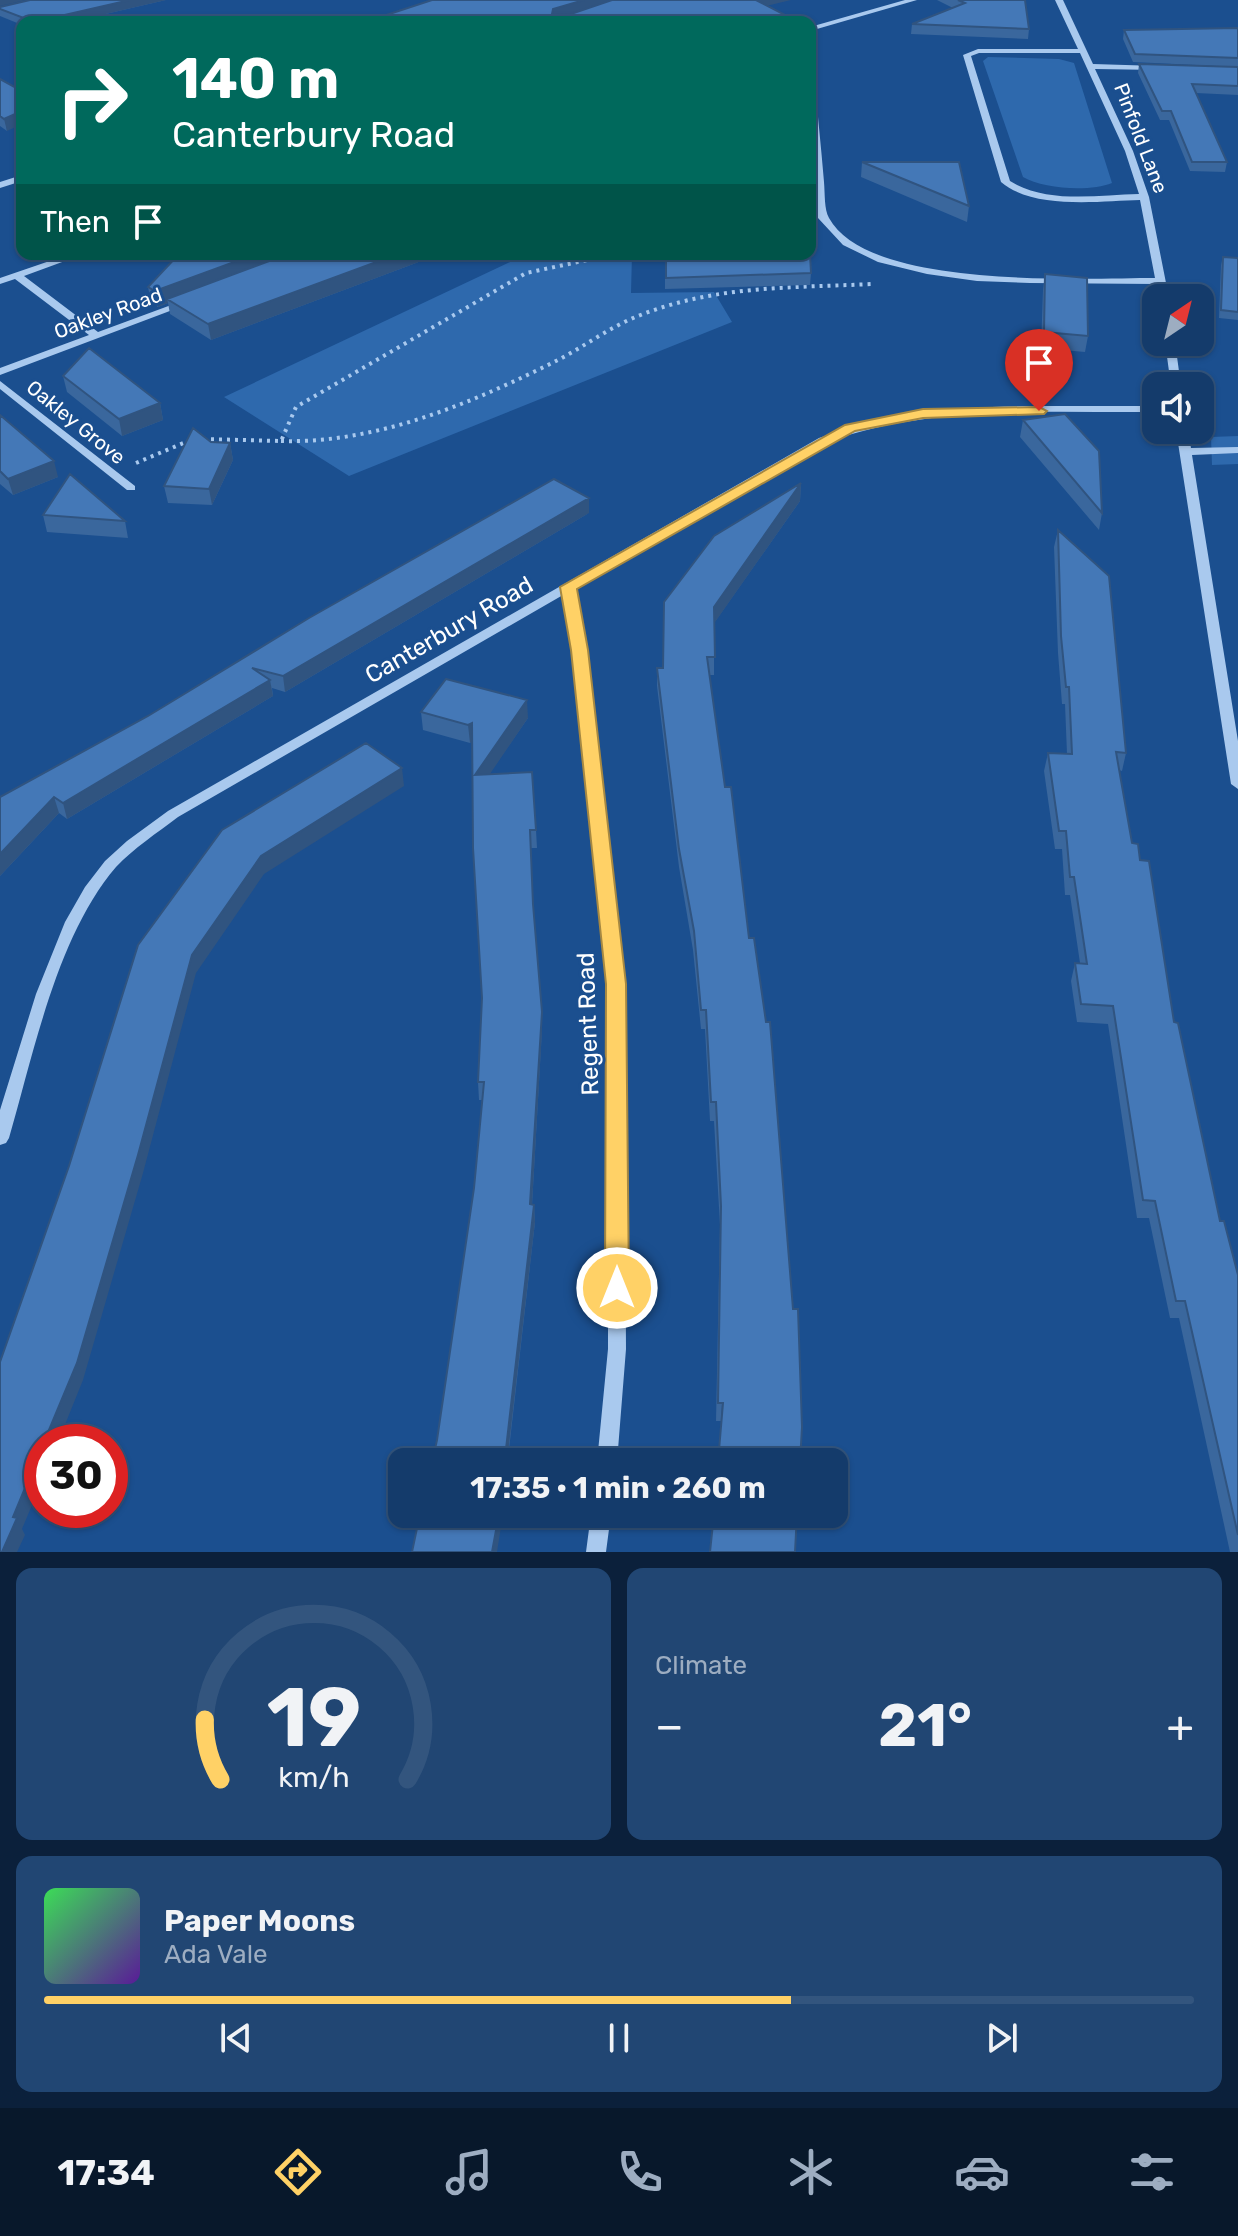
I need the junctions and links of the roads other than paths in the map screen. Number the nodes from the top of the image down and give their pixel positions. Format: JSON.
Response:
{"nodes":[{"id":1,"x":913,"y":0,"type":"edge"},
{"id":2,"x":1059,"y":0,"type":"edge"},
{"id":3,"x":816,"y":27,"type":"edge"},
{"id":4,"x":1083,"y":51,"type":"junction"},
{"id":5,"x":1090,"y":66,"type":"junction"},
{"id":6,"x":1169,"y":69,"type":"edge"},
{"id":7,"x":816,"y":181,"type":"edge"},
{"id":8,"x":1144,"y":197,"type":"junction"},
{"id":9,"x":61,"y":260,"type":"edge"},
{"id":10,"x":16,"y":275,"type":"junction"},
{"id":11,"x":0,"y":281,"type":"edge"},
{"id":12,"x":1161,"y":281,"type":"junction"},
{"id":13,"x":1162,"y":284,"type":"edge"},
{"id":14,"x":200,"y":298,"type":"edge"},
{"id":15,"x":97,"y":336,"type":"junction"},
{"id":16,"x":0,"y":372,"type":"edge"},
{"id":17,"x":0,"y":384,"type":"edge"},
{"id":18,"x":1142,"y":409,"type":"edge"},
{"id":19,"x":1184,"y":444,"type":"edge"},
{"id":20,"x":1238,"y":450,"type":"edge"},
{"id":21,"x":1185,"y":452,"type":"junction"},
{"id":22,"x":131,"y":488,"type":"dead end"},
{"id":23,"x":568,"y":587,"type":"junction"},
{"id":24,"x":1238,"y":784,"type":"edge"},
{"id":25,"x":0,"y":1138,"type":"edge"},
{"id":26,"x":608,"y":1448,"type":"edge"},
{"id":27,"x":599,"y":1528,"type":"edge"},
{"id":28,"x":596,"y":1552,"type":"edge"}],
"edges":[{"from":1,"to":3,"type":"street"},
{"from":2,"to":4,"type":"street","name":"Pinfold Lane"},
{"from":4,"to":5,"type":"street","name":"Pinfold Lane"},
{"from":4,"to":8,"type":"street"},
{"from":5,"to":6,"type":"street"},
{"from":5,"to":8,"type":"street","name":"Pinfold Lane"},
{"from":7,"to":12,"type":"street"},
{"from":8,"to":12,"type":"street","name":"Pinfold Lane"},
{"from":9,"to":10,"type":"street"},
{"from":10,"to":11,"type":"street"},
{"from":10,"to":15,"type":"street"},
{"from":12,"to":13,"type":"street","name":"Pinfold Lane"},
{"from":14,"to":15,"type":"street","name":"Oakley Road"},
{"from":15,"to":16,"type":"street","name":"Oakley Road"},
{"from":17,"to":22,"type":"street","name":"Oakley Grove"},
{"from":18,"to":23,"type":"street","name":"Canterbury Road"},
{"from":19,"to":21,"type":"street"},
{"from":20,"to":21,"type":"street"},
{"from":21,"to":24,"type":"street"},
{"from":23,"to":25,"type":"street","name":"Canterbury Road"},
{"from":23,"to":26,"type":"street","name":"Regent Road"},
{"from":27,"to":28,"type":"street"}]}
